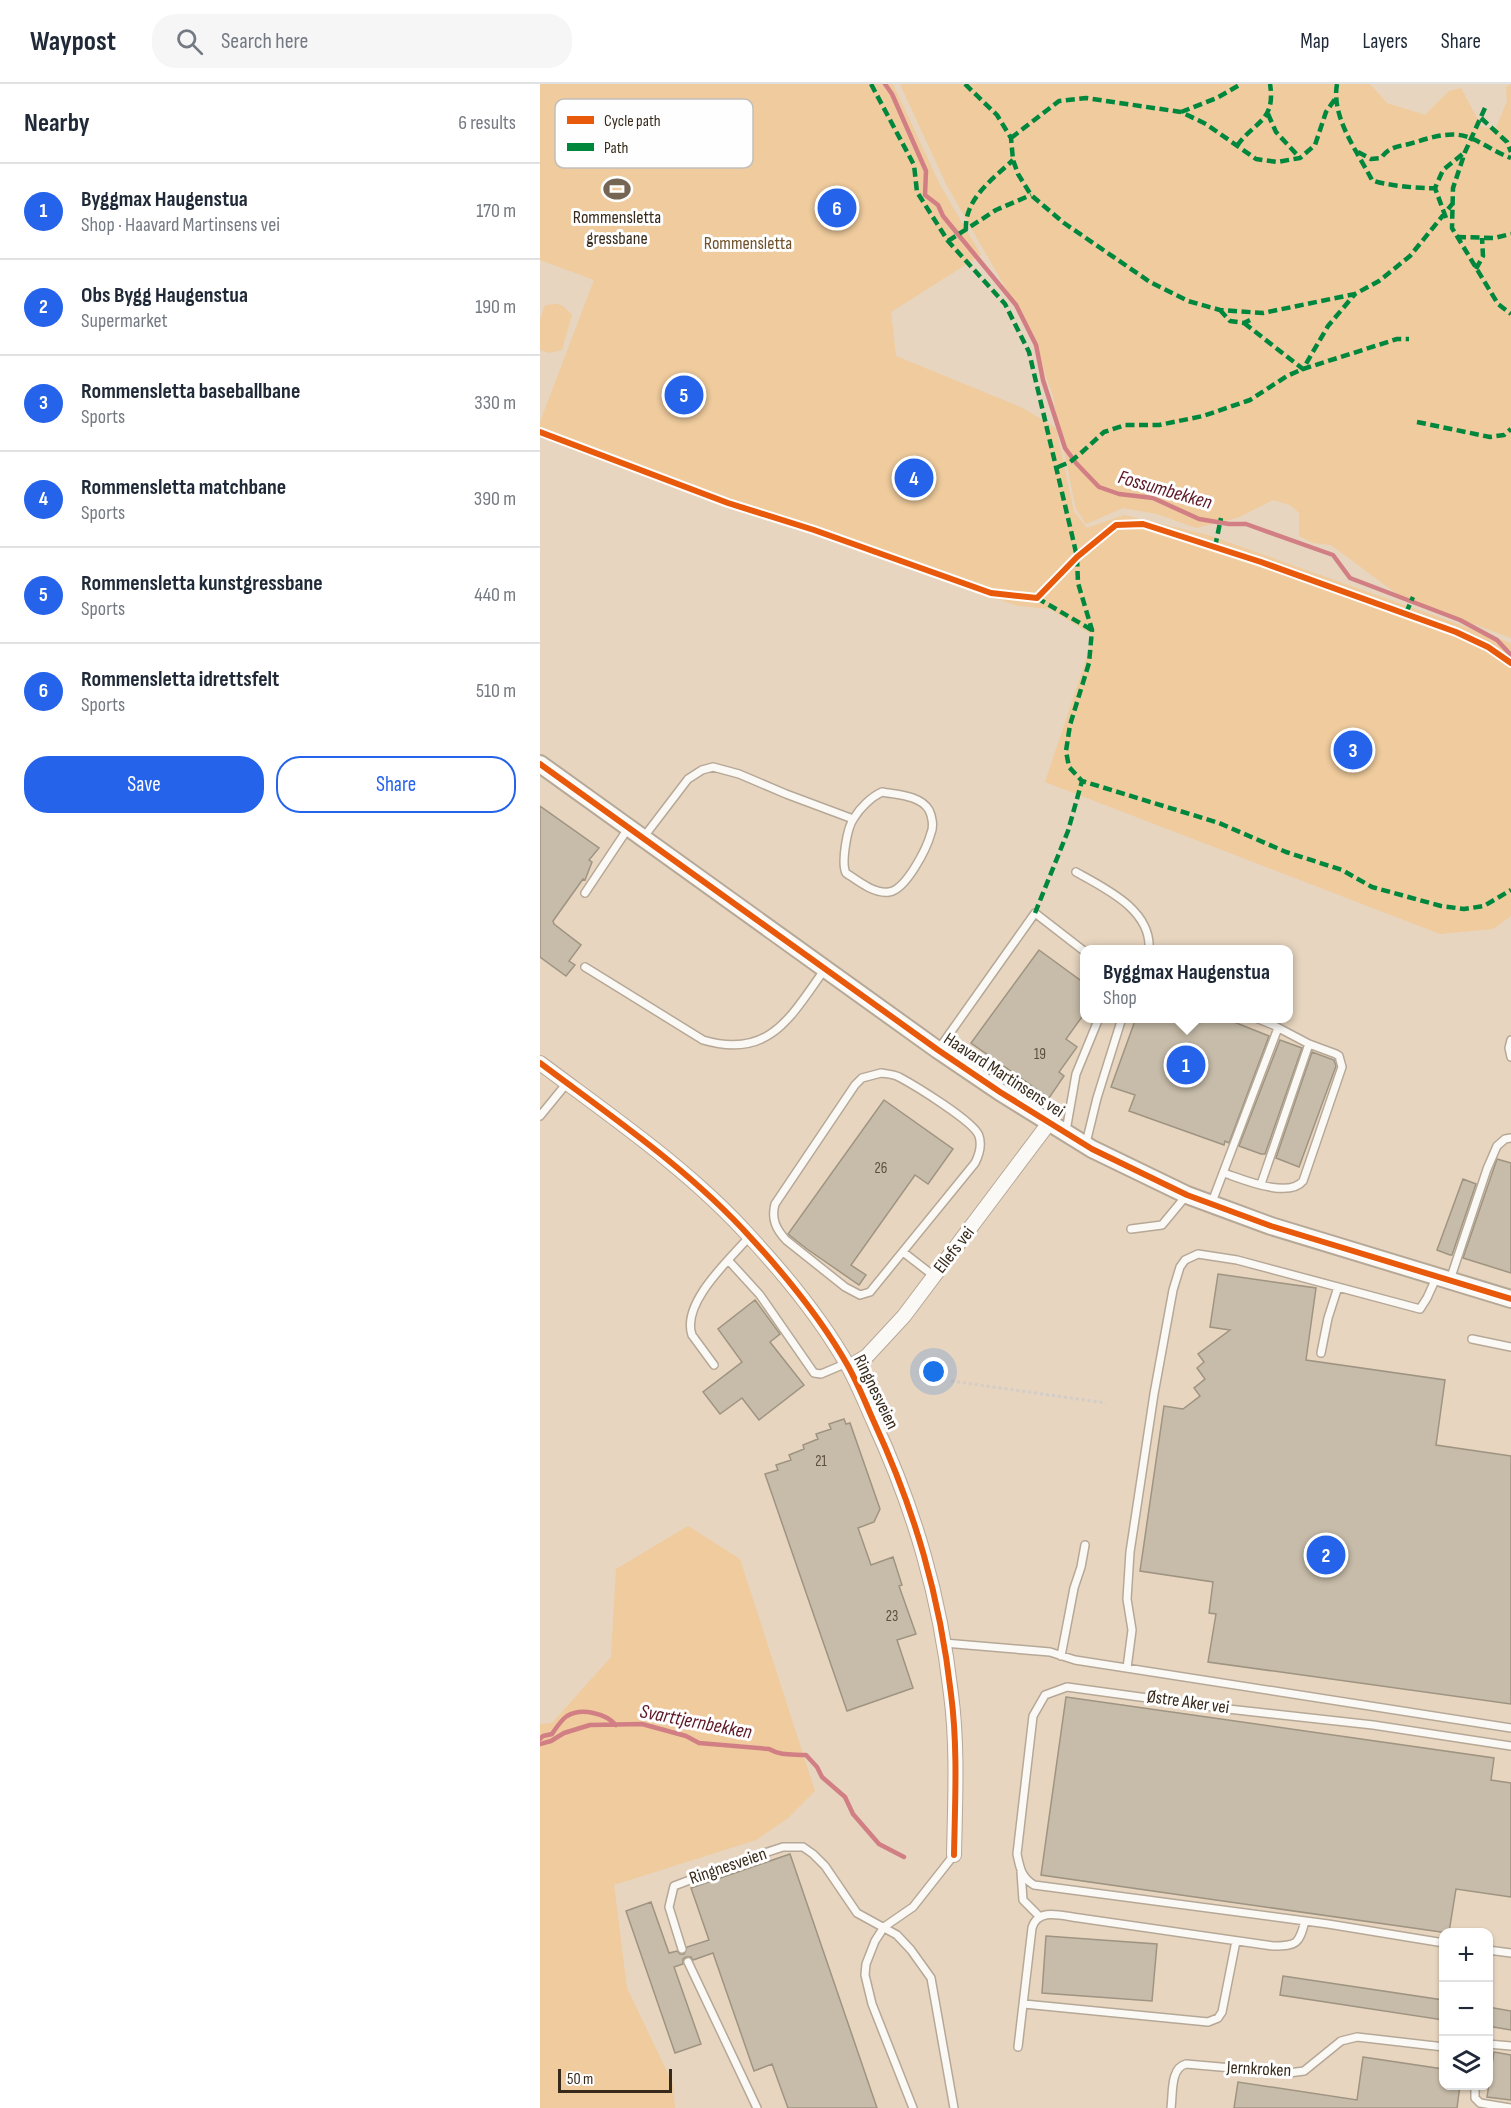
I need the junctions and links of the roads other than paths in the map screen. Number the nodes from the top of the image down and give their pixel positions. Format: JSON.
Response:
{"nodes":[{"id":1,"x":540,"y":764,"type":"edge"},
{"id":2,"x":853,"y":819,"type":"junction"},
{"id":3,"x":628,"y":827,"type":"junction"},
{"id":4,"x":643,"y":838,"type":"junction"},
{"id":5,"x":1076,"y":872,"type":"dead end"},
{"id":6,"x":585,"y":892,"type":"dead end"},
{"id":7,"x":1149,"y":945,"type":"edge"},
{"id":8,"x":1080,"y":948,"type":"edge"},
{"id":9,"x":585,"y":967,"type":"dead end"},
{"id":10,"x":825,"y":969,"type":"junction"},
{"id":11,"x":1097,"y":1023,"type":"edge"},
{"id":12,"x":1120,"y":1023,"type":"edge"},
{"id":13,"x":1267,"y":1023,"type":"edge"},
{"id":14,"x":1278,"y":1028,"type":"junction"},
{"id":15,"x":1511,"y":1040,"type":"edge"},
{"id":16,"x":1309,"y":1044,"type":"junction"},
{"id":17,"x":938,"y":1050,"type":"junction"},
{"id":18,"x":1511,"y":1057,"type":"edge"},
{"id":19,"x":540,"y":1063,"type":"edge"},
{"id":20,"x":567,"y":1083,"type":"junction"},
{"id":21,"x":540,"y":1116,"type":"edge"},
{"id":22,"x":1049,"y":1123,"type":"junction"},
{"id":23,"x":1065,"y":1134,"type":"junction"},
{"id":24,"x":1511,"y":1138,"type":"edge"},
{"id":25,"x":1086,"y":1146,"type":"junction"},
{"id":26,"x":1224,"y":1173,"type":"junction"},
{"id":27,"x":1261,"y":1184,"type":"junction"},
{"id":28,"x":1187,"y":1195,"type":"junction"},
{"id":29,"x":1212,"y":1204,"type":"junction"},
{"id":30,"x":1131,"y":1229,"type":"dead end"},
{"id":31,"x":750,"y":1236,"type":"junction"},
{"id":32,"x":903,"y":1252,"type":"junction"},
{"id":33,"x":729,"y":1261,"type":"junction"},
{"id":34,"x":934,"y":1276,"type":"junction"},
{"id":35,"x":1444,"y":1279,"type":"junction"},
{"id":36,"x":1338,"y":1287,"type":"junction"},
{"id":37,"x":1511,"y":1299,"type":"edge"},
{"id":38,"x":1472,"y":1339,"type":"dead end"},
{"id":39,"x":1511,"y":1347,"type":"edge"},
{"id":40,"x":1321,"y":1353,"type":"dead end"},
{"id":41,"x":714,"y":1365,"type":"dead end"},
{"id":42,"x":848,"y":1365,"type":"junction"},
{"id":43,"x":1085,"y":1545,"type":"dead end"},
{"id":44,"x":944,"y":1643,"type":"junction"},
{"id":45,"x":1061,"y":1656,"type":"junction"},
{"id":46,"x":1127,"y":1668,"type":"junction"},
{"id":47,"x":1511,"y":1728,"type":"edge"},
{"id":48,"x":1511,"y":1746,"type":"edge"},
{"id":49,"x":954,"y":1855,"type":"joint"},
{"id":50,"x":1021,"y":1871,"type":"junction"},
{"id":51,"x":1039,"y":1916,"type":"junction"},
{"id":52,"x":1305,"y":1922,"type":"junction"},
{"id":53,"x":884,"y":1927,"type":"junction"},
{"id":54,"x":1236,"y":1941,"type":"junction"},
{"id":55,"x":1439,"y":1942,"type":"edge"},
{"id":56,"x":682,"y":1949,"type":"dead end"},
{"id":57,"x":1493,"y":1950,"type":"edge"},
{"id":58,"x":1509,"y":1952,"type":"edge"},
{"id":59,"x":688,"y":1962,"type":"dead end"},
{"id":60,"x":1024,"y":2004,"type":"junction"},
{"id":61,"x":1493,"y":2044,"type":"edge"},
{"id":62,"x":1511,"y":2046,"type":"edge"},
{"id":63,"x":1018,"y":2047,"type":"dead end"},
{"id":64,"x":1439,"y":2047,"type":"edge"},
{"id":65,"x":1475,"y":2090,"type":"edge"},
{"id":66,"x":757,"y":2108,"type":"edge"},
{"id":67,"x":913,"y":2108,"type":"edge"},
{"id":68,"x":954,"y":2108,"type":"edge"},
{"id":69,"x":1171,"y":2108,"type":"edge"},
{"id":70,"x":1510,"y":2108,"type":"edge"}],
"edges":[{"from":1,"to":3,"type":"street","name":"Haavard Martinsens vei"},
{"from":2,"to":2,"type":"lane"},
{"from":2,"to":4,"type":"lane"},
{"from":3,"to":4,"type":"street","name":"Haavard Martinsens vei"},
{"from":3,"to":6,"type":"lane"},
{"from":4,"to":10,"type":"street","name":"Haavard Martinsens vei"},
{"from":5,"to":7,"type":"lane"},
{"from":8,"to":17,"type":"lane"},
{"from":9,"to":10,"type":"lane"},
{"from":10,"to":17,"type":"street","name":"Haavard Martinsens vei"},
{"from":11,"to":23,"type":"lane"},
{"from":12,"to":25,"type":"lane"},
{"from":13,"to":14,"type":"lane"},
{"from":14,"to":16,"type":"lane"},
{"from":14,"to":26,"type":"lane"},
{"from":15,"to":18,"type":"lane"},
{"from":16,"to":27,"type":"lane"},
{"from":16,"to":27,"type":"lane"},
{"from":17,"to":22,"type":"street","name":"Haavard Martinsens vei"},
{"from":19,"to":20,"type":"street","name":"Ringnesveien"},
{"from":20,"to":21,"type":"lane"},
{"from":20,"to":31,"type":"street","name":"Ringnesveien"},
{"from":22,"to":23,"type":"street","name":"Haavard Martinsens vei"},
{"from":22,"to":34,"type":"street","name":"Ellefs vei"},
{"from":23,"to":25,"type":"street","name":"Haavard Martinsens vei"},
{"from":24,"to":35,"type":"lane"},
{"from":25,"to":28,"type":"street","name":"Haavard Martinsens vei"},
{"from":26,"to":27,"type":"lane"},
{"from":26,"to":29,"type":"lane"},
{"from":28,"to":29,"type":"street","name":"Haavard Martinsens vei"},
{"from":28,"to":30,"type":"lane"},
{"from":29,"to":35,"type":"street","name":"Haavard Martinsens vei"},
{"from":31,"to":33,"type":"lane"},
{"from":31,"to":42,"type":"street","name":"Ringnesveien"},
{"from":32,"to":32,"type":"lane"},
{"from":32,"to":34,"type":"lane"},
{"from":33,"to":41,"type":"lane"},
{"from":33,"to":42,"type":"lane"},
{"from":34,"to":42,"type":"street","name":"Ellefs vei"},
{"from":35,"to":36,"type":"lane"},
{"from":35,"to":37,"type":"street","name":"Haavard Martinsens vei"},
{"from":36,"to":40,"type":"lane"},
{"from":36,"to":46,"type":"lane"},
{"from":38,"to":39,"type":"lane"},
{"from":42,"to":44,"type":"street","name":"Ringnesveien"},
{"from":43,"to":45,"type":"lane"},
{"from":44,"to":45,"type":"lane","name":"Østre Aker vei"},
{"from":44,"to":49,"type":"street","name":"Ringnesveien"},
{"from":45,"to":46,"type":"lane","name":"Østre Aker vei"},
{"from":46,"to":47,"type":"lane","name":"Østre Aker vei"},
{"from":48,"to":50,"type":"lane","name":"Østre Aker vei"},
{"from":49,"to":53,"type":"lane"},
{"from":50,"to":51,"type":"lane","name":"Østre Aker vei"},
{"from":50,"to":52,"type":"lane"},
{"from":51,"to":54,"type":"lane"},
{"from":51,"to":60,"type":"lane"},
{"from":52,"to":54,"type":"lane"},
{"from":52,"to":55,"type":"lane"},
{"from":53,"to":56,"type":"lane","name":"Ringnesveien"},
{"from":53,"to":67,"type":"lane"},
{"from":53,"to":68,"type":"lane","name":"Ringnesveien"},
{"from":54,"to":60,"type":"lane"},
{"from":57,"to":58,"type":"lane"},
{"from":59,"to":66,"type":"lane"},
{"from":60,"to":63,"type":"lane"},
{"from":61,"to":62,"type":"lane"},
{"from":64,"to":69,"type":"lane","name":"Jernkroken"},
{"from":65,"to":70,"type":"lane"}]}
